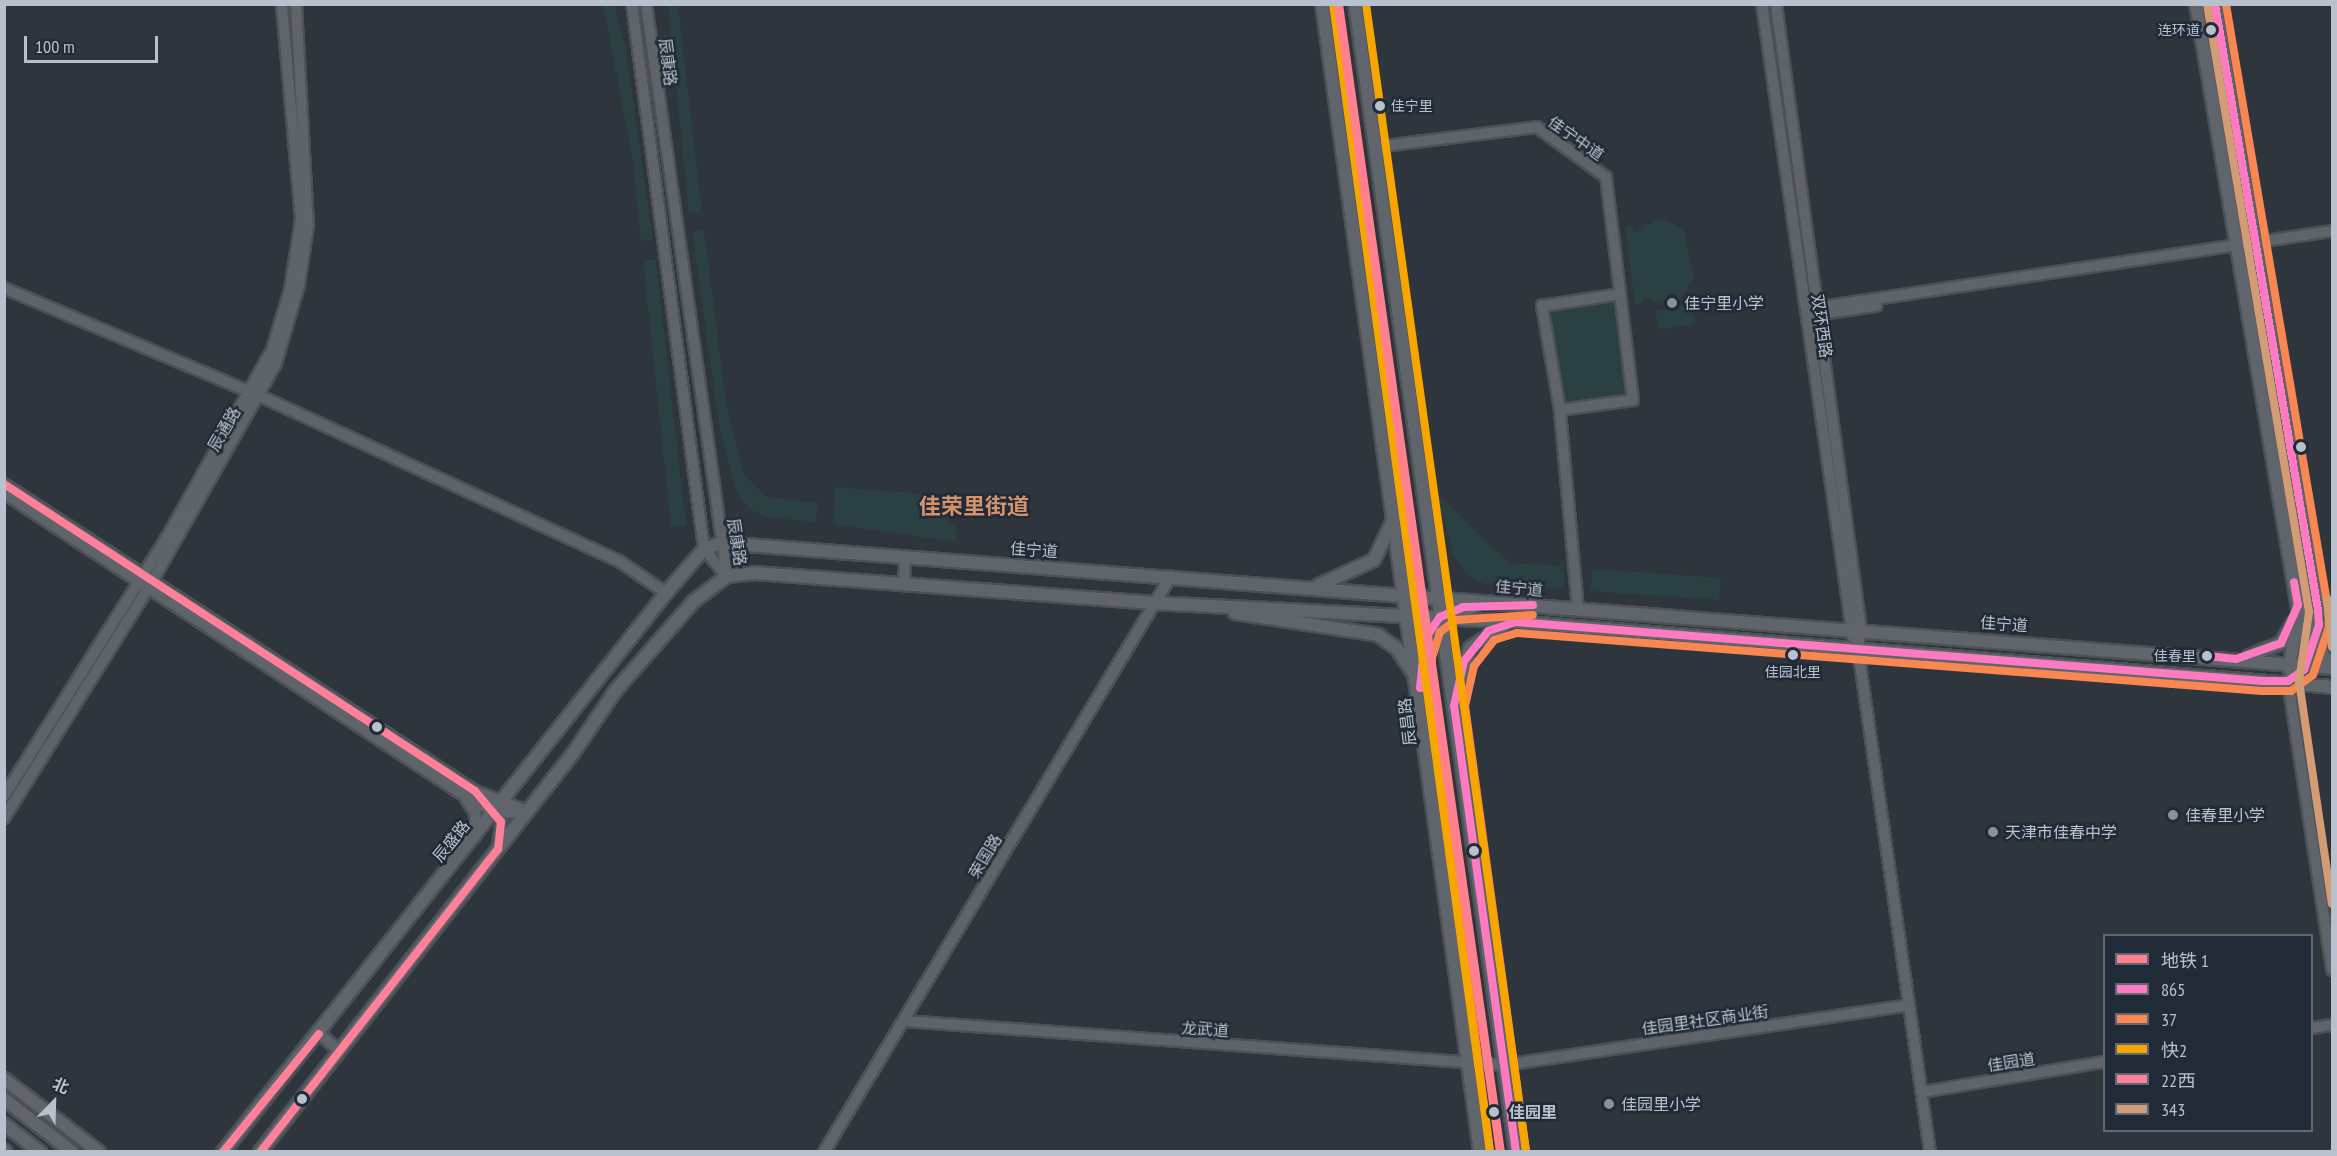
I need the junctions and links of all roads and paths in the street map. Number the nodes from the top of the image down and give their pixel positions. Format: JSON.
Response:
{"nodes":[{"id":1,"x":282,"y":4,"type":"edge"},
{"id":2,"x":296,"y":4,"type":"edge"},
{"id":3,"x":632,"y":4,"type":"edge"},
{"id":4,"x":646,"y":4,"type":"edge"},
{"id":5,"x":1322,"y":4,"type":"edge"},
{"id":6,"x":1354,"y":4,"type":"edge"},
{"id":7,"x":1762,"y":4,"type":"edge"},
{"id":8,"x":1776,"y":4,"type":"edge"},
{"id":9,"x":2196,"y":4,"type":"edge"},
{"id":10,"x":2215,"y":4,"type":"edge"},
{"id":11,"x":1375,"y":147,"type":"junction"},
{"id":12,"x":2332,"y":231,"type":"edge"},
{"id":13,"x":2332,"y":236,"type":"edge"},
{"id":14,"x":2256,"y":246,"type":"junction"},
{"id":15,"x":2240,"y":248,"type":"junction"},
{"id":16,"x":4,"y":288,"type":"edge"},
{"id":17,"x":1620,"y":294,"type":"junction"},
{"id":18,"x":1819,"y":311,"type":"junction"},
{"id":19,"x":1805,"y":313,"type":"junction"},
{"id":20,"x":256,"y":394,"type":"junction"},
{"id":21,"x":1560,"y":410,"type":"junction"},
{"id":22,"x":4,"y":484,"type":"edge"},
{"id":23,"x":4,"y":494,"type":"edge"},
{"id":24,"x":1395,"y":514,"type":"junction"},
{"id":25,"x":721,"y":543,"type":"junction"},
{"id":26,"x":704,"y":549,"type":"junction"},
{"id":27,"x":905,"y":557,"type":"junction"},
{"id":28,"x":727,"y":576,"type":"junction"},
{"id":29,"x":1171,"y":576,"type":"junction"},
{"id":30,"x":147,"y":580,"type":"junction"},
{"id":31,"x":904,"y":584,"type":"junction"},
{"id":32,"x":1313,"y":587,"type":"junction"},
{"id":33,"x":666,"y":593,"type":"junction"},
{"id":34,"x":1406,"y":594,"type":"junction"},
{"id":35,"x":1437,"y":596,"type":"junction"},
{"id":36,"x":1155,"y":603,"type":"junction"},
{"id":37,"x":1503,"y":603,"type":"junction"},
{"id":38,"x":2298,"y":605,"type":"junction"},
{"id":39,"x":1209,"y":606,"type":"junction"},
{"id":40,"x":1578,"y":609,"type":"junction"},
{"id":41,"x":1409,"y":616,"type":"junction"},
{"id":42,"x":1440,"y":617,"type":"junction"},
{"id":43,"x":1516,"y":622,"type":"junction"},
{"id":44,"x":2332,"y":623,"type":"edge"},
{"id":45,"x":1848,"y":628,"type":"junction"},
{"id":46,"x":1861,"y":629,"type":"junction"},
{"id":47,"x":2332,"y":634,"type":"edge"},
{"id":48,"x":2296,"y":637,"type":"junction"},
{"id":49,"x":2317,"y":637,"type":"junction"},
{"id":50,"x":1858,"y":649,"type":"junction"},
{"id":51,"x":2236,"y":659,"type":"junction"},
{"id":52,"x":2299,"y":662,"type":"junction"},
{"id":53,"x":2332,"y":663,"type":"edge"},
{"id":54,"x":2332,"y":668,"type":"edge"},
{"id":55,"x":2292,"y":681,"type":"junction"},
{"id":56,"x":2332,"y":687,"type":"edge"},
{"id":57,"x":1420,"y":688,"type":"junction"},
{"id":58,"x":1454,"y":706,"type":"junction"},
{"id":59,"x":462,"y":794,"type":"junction"},
{"id":60,"x":4,"y":796,"type":"edge"},
{"id":61,"x":498,"y":808,"type":"junction"},
{"id":62,"x":527,"y":811,"type":"junction"},
{"id":63,"x":4,"y":818,"type":"edge"},
{"id":64,"x":472,"y":841,"type":"junction"},
{"id":65,"x":498,"y":849,"type":"junction"},
{"id":66,"x":2332,"y":970,"type":"edge"},
{"id":67,"x":1910,"y":1005,"type":"junction"},
{"id":68,"x":904,"y":1021,"type":"junction"},
{"id":69,"x":2332,"y":1025,"type":"edge"},
{"id":70,"x":2313,"y":1028,"type":"edge"},
{"id":71,"x":320,"y":1033,"type":"junction"},
{"id":72,"x":338,"y":1050,"type":"junction"},
{"id":73,"x":2103,"y":1062,"type":"edge"},
{"id":74,"x":1467,"y":1064,"type":"junction"},
{"id":75,"x":1504,"y":1065,"type":"junction"},
{"id":76,"x":4,"y":1079,"type":"edge"},
{"id":77,"x":1922,"y":1092,"type":"junction"},
{"id":78,"x":4,"y":1099,"type":"edge"},
{"id":79,"x":4,"y":1124,"type":"edge"},
{"id":80,"x":40,"y":1152,"type":"edge"},
{"id":81,"x":72,"y":1152,"type":"edge"},
{"id":82,"x":99,"y":1152,"type":"edge"},
{"id":83,"x":223,"y":1152,"type":"edge"},
{"id":84,"x":260,"y":1152,"type":"edge"},
{"id":85,"x":824,"y":1152,"type":"edge"},
{"id":86,"x":1480,"y":1152,"type":"edge"},
{"id":87,"x":1516,"y":1152,"type":"edge"},
{"id":88,"x":1930,"y":1152,"type":"edge"}],
"edges":[{"from":1,"to":20,"type":"street","name":"辰通路"},
{"from":2,"to":20,"type":"street","name":"辰通路"},
{"from":3,"to":26,"type":"street","name":"辰康路"},
{"from":4,"to":25,"type":"street","name":"辰康路"},
{"from":5,"to":24,"type":"main road","name":"辰昌路"},
{"from":6,"to":11,"type":"main road"},
{"from":7,"to":19,"type":"street","name":"双环西路"},
{"from":8,"to":18,"type":"street","name":"双环西路"},
{"from":9,"to":15,"type":"main road"},
{"from":10,"to":14,"type":"main road"},
{"from":11,"to":17,"type":"street","name":"佳宁中道"},
{"from":11,"to":35,"type":"main road"},
{"from":12,"to":14,"type":"street"},
{"from":13,"to":14,"type":"street"},
{"from":14,"to":15,"type":"street"},
{"from":14,"to":49,"type":"main road"},
{"from":15,"to":18,"type":"street"},
{"from":15,"to":38,"type":"main road"},
{"from":16,"to":20,"type":"street"},
{"from":17,"to":21,"type":"street","name":"佳宁中道"},
{"from":17,"to":21,"type":"street"},
{"from":18,"to":19,"type":"street"},
{"from":18,"to":46,"type":"street","name":"双环西路"},
{"from":19,"to":45,"type":"street","name":"双环西路"},
{"from":20,"to":30,"type":"street","name":"辰通路"},
{"from":20,"to":33,"type":"street"},
{"from":21,"to":40,"type":"street"},
{"from":22,"to":30,"type":"street"},
{"from":23,"to":30,"type":"street"},
{"from":24,"to":32,"type":"main road"},
{"from":24,"to":34,"type":"main road","name":"辰昌路"},
{"from":25,"to":26,"type":"main road","name":"佳宁道"},
{"from":25,"to":27,"type":"main road","name":"佳宁道"},
{"from":25,"to":28,"type":"street","name":"辰康路"},
{"from":26,"to":28,"type":"street","name":"辰康路"},
{"from":26,"to":33,"type":"main road","name":"辰盛路"},
{"from":27,"to":29,"type":"main road","name":"佳宁道"},
{"from":27,"to":31,"type":"street"},
{"from":28,"to":31,"type":"main road","name":"佳宁道"},
{"from":28,"to":62,"type":"main road"},
{"from":29,"to":32,"type":"main road","name":"佳宁道"},
{"from":29,"to":36,"type":"street","name":"荣国路"},
{"from":30,"to":59,"type":"street"},
{"from":30,"to":60,"type":"street","name":"辰通路"},
{"from":30,"to":61,"type":"street"},
{"from":30,"to":63,"type":"street","name":"辰通路"},
{"from":31,"to":36,"type":"main road","name":"佳宁道"},
{"from":32,"to":34,"type":"main road","name":"佳宁道"},
{"from":33,"to":61,"type":"main road","name":"辰盛路"},
{"from":34,"to":35,"type":"main road","name":"佳宁道"},
{"from":34,"to":41,"type":"main road","name":"辰昌路"},
{"from":35,"to":37,"type":"main road","name":"佳宁道"},
{"from":35,"to":42,"type":"main road"},
{"from":36,"to":39,"type":"main road","name":"佳宁道"},
{"from":36,"to":68,"type":"street","name":"荣国路"},
{"from":37,"to":40,"type":"main road","name":"佳宁道"},
{"from":37,"to":42,"type":"main road"},
{"from":38,"to":48,"type":"main road"},
{"from":38,"to":51,"type":"main road"},
{"from":39,"to":41,"type":"main road","name":"佳宁道"},
{"from":39,"to":57,"type":"main road"},
{"from":40,"to":45,"type":"main road","name":"佳宁道"},
{"from":41,"to":42,"type":"main road","name":"佳宁道"},
{"from":41,"to":57,"type":"main road","name":"辰昌路"},
{"from":42,"to":43,"type":"main road","name":"佳宁道"},
{"from":42,"to":57,"type":"main road"},
{"from":42,"to":58,"type":"main road"},
{"from":43,"to":50,"type":"main road","name":"佳宁道"},
{"from":43,"to":58,"type":"main road"},
{"from":44,"to":49,"type":"street"},
{"from":45,"to":46,"type":"main road","name":"佳宁道"},
{"from":45,"to":50,"type":"street","name":"双环西路"},
{"from":46,"to":50,"type":"street","name":"双环西路"},
{"from":46,"to":51,"type":"main road","name":"佳宁道"},
{"from":47,"to":49,"type":"street"},
{"from":48,"to":49,"type":"street"},
{"from":48,"to":52,"type":"main road"},
{"from":49,"to":52,"type":"main road"},
{"from":49,"to":53,"type":"main road"},
{"from":50,"to":55,"type":"main road","name":"佳宁道"},
{"from":50,"to":67,"type":"street"},
{"from":51,"to":52,"type":"main road","name":"佳宁道"},
{"from":52,"to":54,"type":"main road","name":"佳宁道"},
{"from":52,"to":55,"type":"main road"},
{"from":55,"to":56,"type":"main road","name":"佳宁道"},
{"from":55,"to":66,"type":"street"},
{"from":57,"to":74,"type":"main road","name":"辰昌路"},
{"from":58,"to":75,"type":"main road"},
{"from":59,"to":61,"type":"street"},
{"from":59,"to":64,"type":"street"},
{"from":61,"to":62,"type":"street"},
{"from":61,"to":64,"type":"main road","name":"辰盛路"},
{"from":61,"to":65,"type":"street"},
{"from":62,"to":65,"type":"main road"},
{"from":64,"to":71,"type":"main road","name":"辰盛路"},
{"from":65,"to":72,"type":"main road"},
{"from":67,"to":75,"type":"street","name":"佳园里社区商业街"},
{"from":67,"to":77,"type":"street"},
{"from":68,"to":74,"type":"street","name":"龙武道"},
{"from":68,"to":85,"type":"street","name":"荣国路"},
{"from":69,"to":70,"type":"street"},
{"from":71,"to":72,"type":"street"},
{"from":71,"to":83,"type":"main road","name":"辰盛路"},
{"from":72,"to":84,"type":"main road"},
{"from":73,"to":77,"type":"street","name":"佳园道"},
{"from":74,"to":75,"type":"street","name":"龙武道"},
{"from":74,"to":86,"type":"main road","name":"辰昌路"},
{"from":75,"to":87,"type":"main road"},
{"from":76,"to":82,"type":"main road"},
{"from":77,"to":88,"type":"street"},
{"from":78,"to":81,"type":"main road"},
{"from":79,"to":80,"type":"main road"}]}
